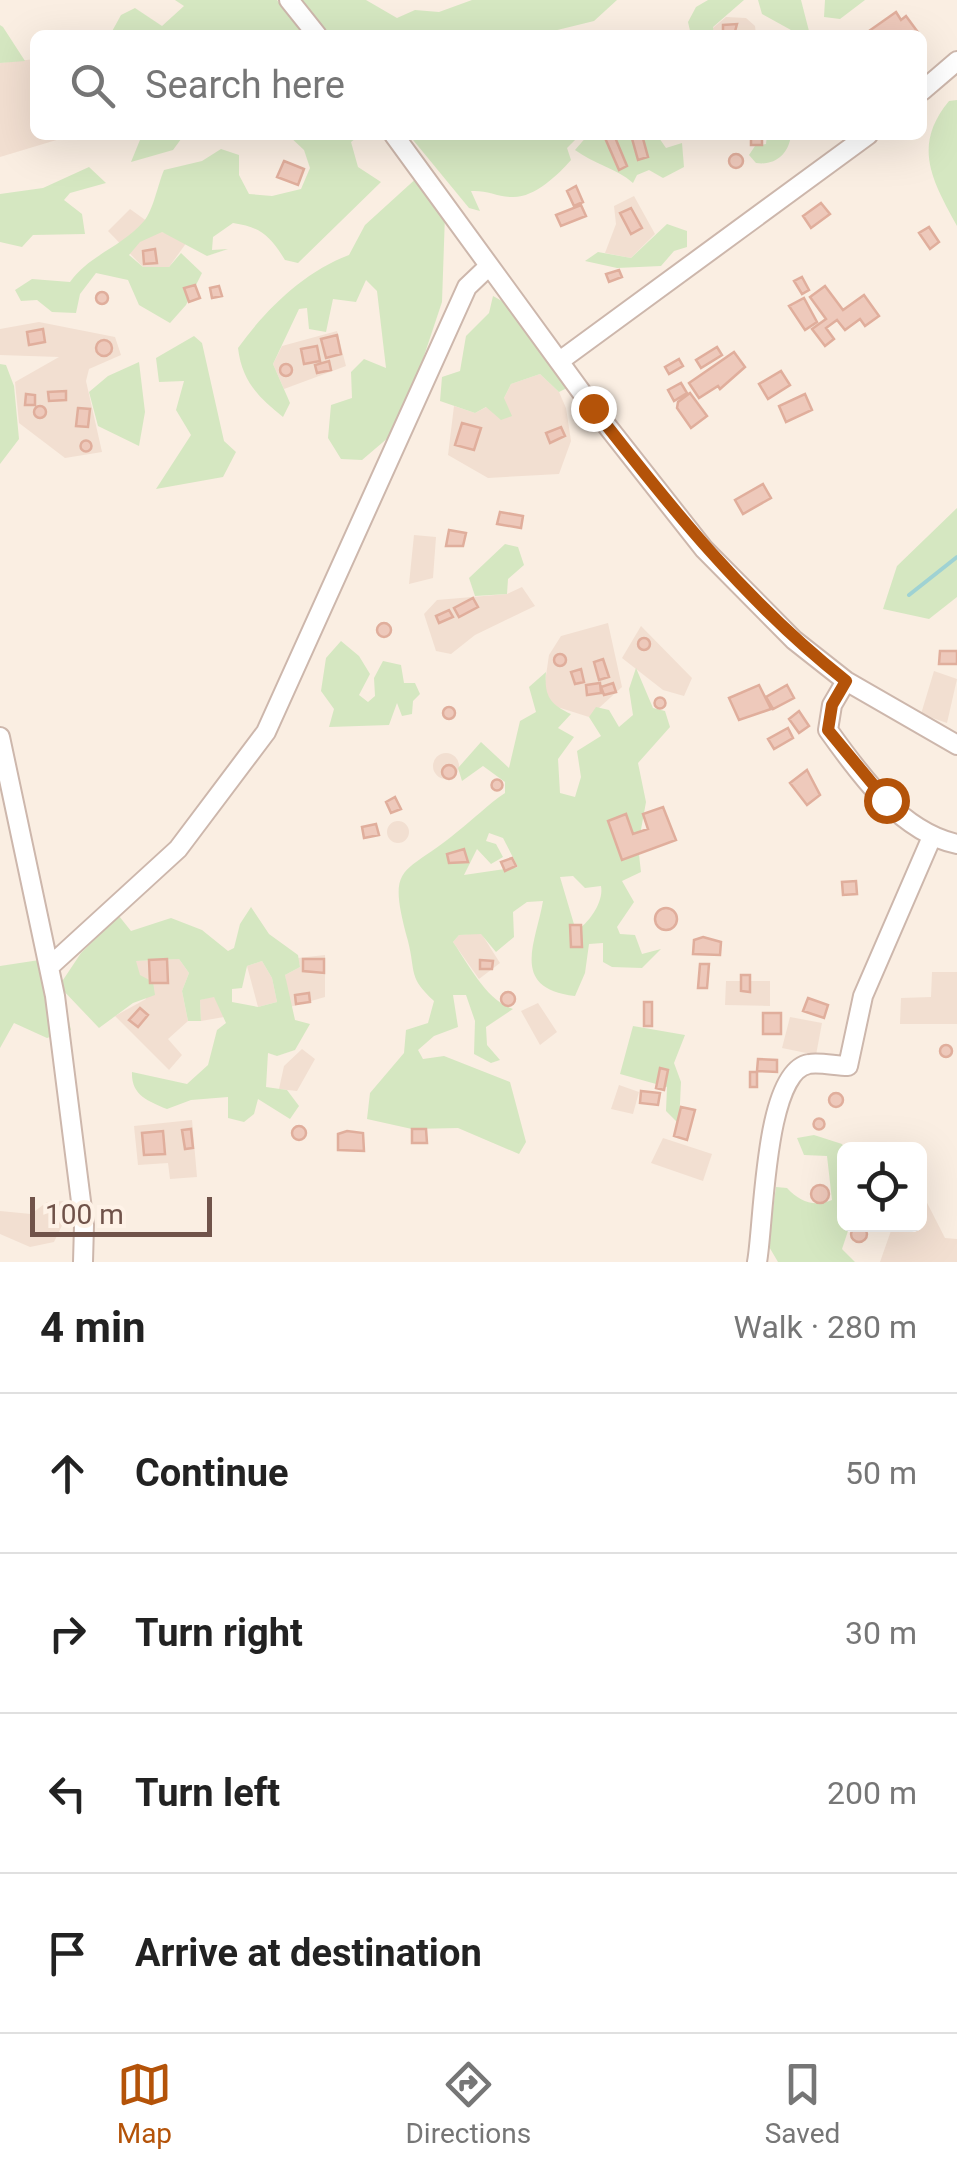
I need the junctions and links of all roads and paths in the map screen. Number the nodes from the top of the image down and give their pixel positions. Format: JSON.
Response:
{"nodes":[{"id":1,"x":290,"y":0,"type":"edge"},
{"id":2,"x":313,"y":30,"type":"edge"},
{"id":3,"x":957,"y":61,"type":"edge"},
{"id":4,"x":927,"y":87,"type":"edge"},
{"id":5,"x":398,"y":140,"type":"edge"},
{"id":6,"x":861,"y":140,"type":"edge"},
{"id":7,"x":488,"y":266,"type":"junction"},
{"id":8,"x":561,"y":360,"type":"junction"},
{"id":9,"x":846,"y":681,"type":"junction"},
{"id":10,"x":0,"y":737,"type":"edge"},
{"id":11,"x":957,"y":746,"type":"edge"},
{"id":12,"x":931,"y":839,"type":"junction"},
{"id":13,"x":957,"y":844,"type":"edge"},
{"id":14,"x":50,"y":967,"type":"junction"},
{"id":15,"x":83,"y":1262,"type":"edge"},
{"id":16,"x":758,"y":1262,"type":"edge"}],
"edges":[{"from":1,"to":2,"type":"street"},
{"from":3,"to":4,"type":"street"},
{"from":5,"to":7,"type":"street"},
{"from":6,"to":8,"type":"street"},
{"from":7,"to":8,"type":"street"},
{"from":7,"to":14,"type":"street"},
{"from":8,"to":9,"type":"street"},
{"from":9,"to":11,"type":"street"},
{"from":9,"to":12,"type":"street"},
{"from":10,"to":14,"type":"street"},
{"from":12,"to":13,"type":"street"},
{"from":12,"to":16,"type":"street"},
{"from":14,"to":15,"type":"street"}]}
